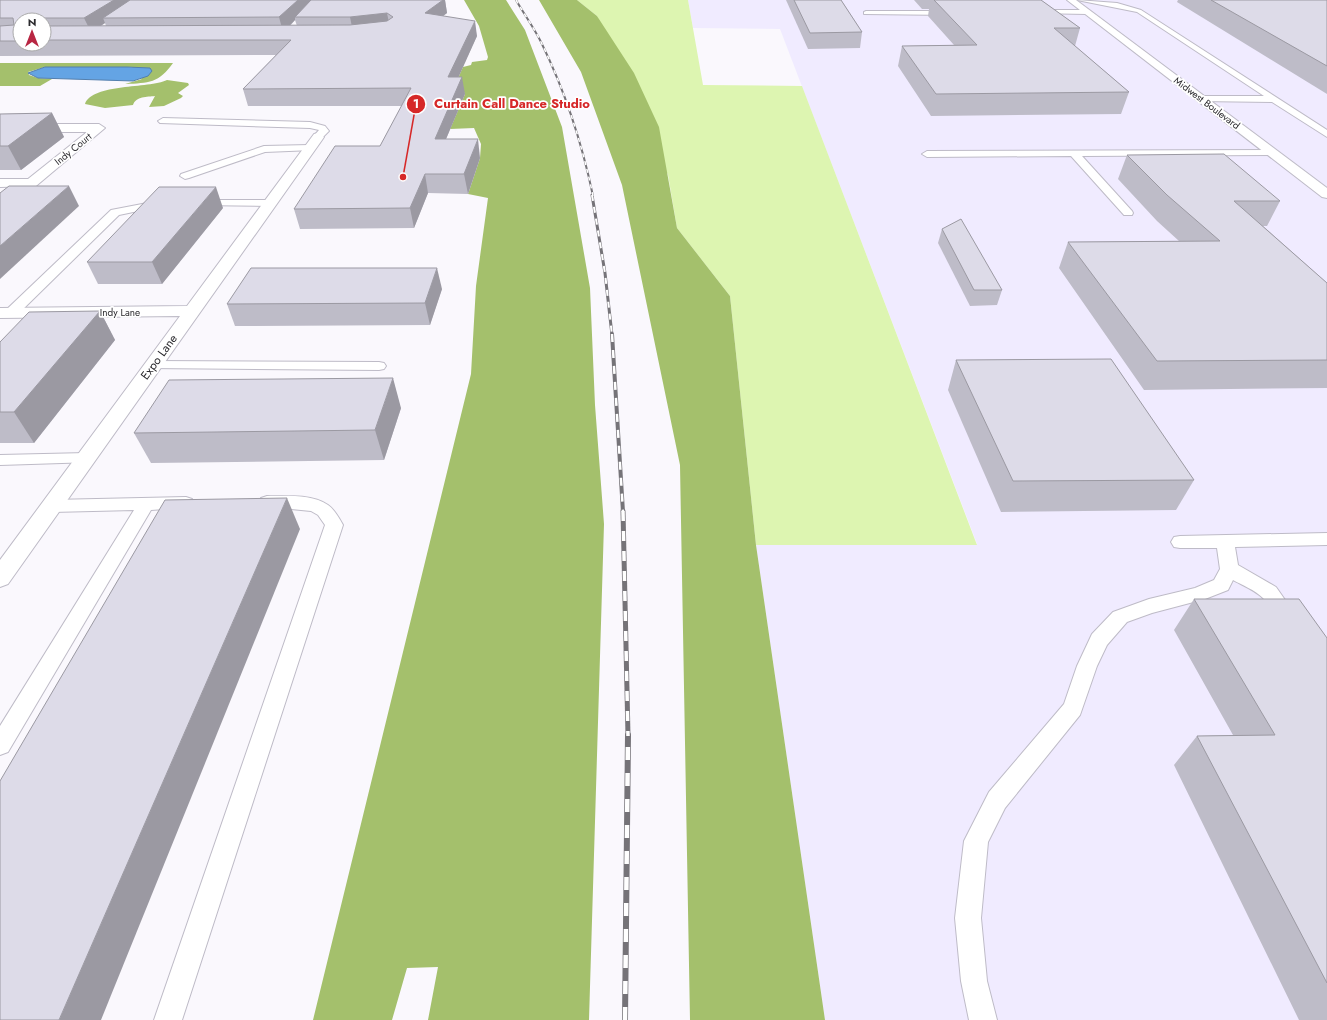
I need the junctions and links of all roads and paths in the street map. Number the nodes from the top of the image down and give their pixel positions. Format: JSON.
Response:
{"nodes":[{"id":1,"x":1071,"y":0,"type":"edge"},
{"id":2,"x":1080,"y":0,"type":"edge"},
{"id":3,"x":1133,"y":2,"type":"dead end"},
{"id":4,"x":1117,"y":5,"type":"junction"},
{"id":5,"x":957,"y":12,"type":"edge"},
{"id":6,"x":1026,"y":12,"type":"edge"},
{"id":7,"x":1087,"y":12,"type":"junction"},
{"id":8,"x":866,"y":13,"type":"dead end"},
{"id":9,"x":1202,"y":99,"type":"junction"},
{"id":10,"x":1274,"y":99,"type":"junction"},
{"id":11,"x":163,"y":121,"type":"dead end"},
{"id":12,"x":0,"y":128,"type":"edge"},
{"id":13,"x":1327,"y":134,"type":"edge"},
{"id":14,"x":314,"y":143,"type":"junction"},
{"id":15,"x":1274,"y":153,"type":"junction"},
{"id":16,"x":927,"y":154,"type":"dead end"},
{"id":17,"x":1074,"y":154,"type":"junction"},
{"id":18,"x":185,"y":176,"type":"dead end"},
{"id":19,"x":0,"y":183,"type":"edge"},
{"id":20,"x":1327,"y":194,"type":"edge"},
{"id":21,"x":171,"y":203,"type":"edge"},
{"id":22,"x":186,"y":203,"type":"edge"},
{"id":23,"x":270,"y":203,"type":"junction"},
{"id":24,"x":1128,"y":213,"type":"dead end"},
{"id":25,"x":192,"y":311,"type":"junction"},
{"id":26,"x":6,"y":313,"type":"edge"},
{"id":27,"x":153,"y":365,"type":"junction"},
{"id":28,"x":379,"y":366,"type":"dead end"},
{"id":29,"x":86,"y":458,"type":"junction"},
{"id":30,"x":0,"y":460,"type":"edge"},
{"id":31,"x":246,"y":502,"type":"edge"},
{"id":32,"x":208,"y":503,"type":"edge"},
{"id":33,"x":146,"y":504,"type":"junction"},
{"id":34,"x":52,"y":506,"type":"junction"},
{"id":35,"x":1327,"y":539,"type":"edge"},
{"id":36,"x":1225,"y":541,"type":"junction"},
{"id":37,"x":1180,"y":542,"type":"dead end"},
{"id":38,"x":1229,"y":568,"type":"junction"},
{"id":39,"x":0,"y":578,"type":"edge"},
{"id":40,"x":1296,"y":630,"type":"edge"},
{"id":41,"x":0,"y":745,"type":"edge"},
{"id":42,"x":168,"y":1020,"type":"edge"},
{"id":43,"x":983,"y":1020,"type":"edge"}],
"edges":[{"from":1,"to":7,"type":"street","name":"Midwest Boulevard"},
{"from":2,"to":4,"type":"lane"},
{"from":3,"to":4,"type":"lane"},
{"from":4,"to":10,"type":"lane"},
{"from":5,"to":8,"type":"lane"},
{"from":6,"to":7,"type":"lane"},
{"from":7,"to":9,"type":"street","name":"Midwest Boulevard"},
{"from":9,"to":10,"type":"lane"},
{"from":9,"to":15,"type":"street","name":"Midwest Boulevard"},
{"from":10,"to":13,"type":"lane"},
{"from":11,"to":14,"type":"lane"},
{"from":12,"to":19,"type":"street","name":"Indy Court"},
{"from":14,"to":18,"type":"lane"},
{"from":14,"to":23,"type":"street","name":"Expo Lane"},
{"from":15,"to":17,"type":"lane"},
{"from":15,"to":20,"type":"street","name":"Midwest Boulevard"},
{"from":16,"to":17,"type":"lane"},
{"from":17,"to":24,"type":"lane"},
{"from":21,"to":26,"type":"lane"},
{"from":22,"to":23,"type":"lane"},
{"from":23,"to":25,"type":"street","name":"Expo Lane"},
{"from":25,"to":26,"type":"street","name":"Indy Lane"},
{"from":25,"to":27,"type":"street","name":"Expo Lane"},
{"from":27,"to":28,"type":"lane"},
{"from":27,"to":29,"type":"street","name":"Expo Lane"},
{"from":29,"to":30,"type":"lane"},
{"from":29,"to":34,"type":"street","name":"Expo Lane"},
{"from":31,"to":42,"type":"lane"},
{"from":32,"to":33,"type":"lane"},
{"from":33,"to":34,"type":"lane"},
{"from":33,"to":41,"type":"lane"},
{"from":34,"to":39,"type":"street","name":"Expo Lane"},
{"from":35,"to":36,"type":"lane"},
{"from":36,"to":37,"type":"lane"},
{"from":36,"to":38,"type":"lane"},
{"from":38,"to":40,"type":"lane"},
{"from":38,"to":43,"type":"lane"}]}
